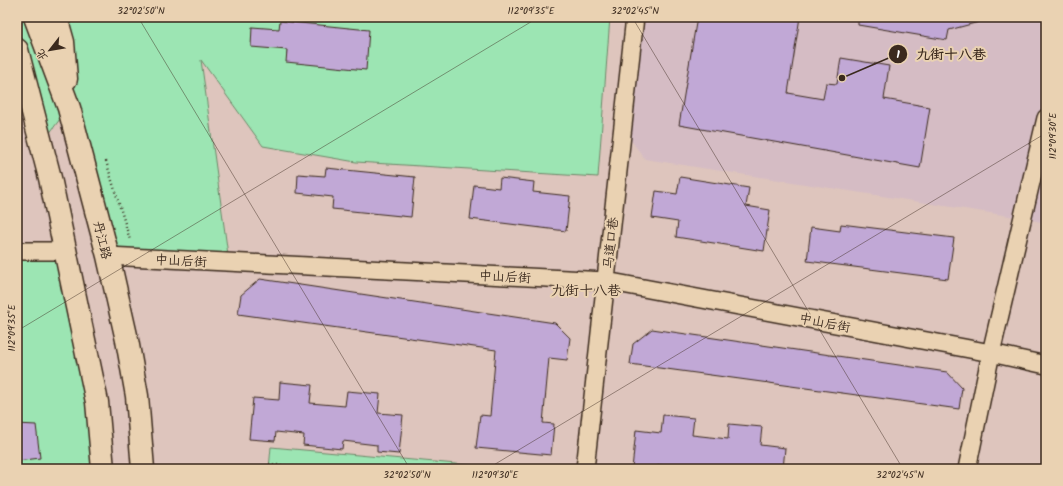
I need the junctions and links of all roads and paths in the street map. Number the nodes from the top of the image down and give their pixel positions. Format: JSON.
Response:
{"nodes":[{"id":1,"x":36,"y":17,"type":"edge"},
{"id":2,"x":56,"y":17,"type":"edge"},
{"id":3,"x":635,"y":17,"type":"edge"},
{"id":4,"x":17,"y":50,"type":"edge"},
{"id":5,"x":17,"y":96,"type":"edge"},
{"id":6,"x":69,"y":108,"type":"junction"},
{"id":7,"x":1046,"y":118,"type":"edge"},
{"id":8,"x":41,"y":145,"type":"junction"},
{"id":9,"x":17,"y":251,"type":"edge"},
{"id":10,"x":65,"y":251,"type":"junction"},
{"id":11,"x":108,"y":256,"type":"junction"},
{"id":12,"x":606,"y":281,"type":"junction"},
{"id":13,"x":991,"y":353,"type":"junction"},
{"id":14,"x":1046,"y":366,"type":"edge"},
{"id":15,"x":269,"y":464,"type":"dead end"},
{"id":16,"x":103,"y":469,"type":"edge"},
{"id":17,"x":143,"y":469,"type":"edge"},
{"id":18,"x":308,"y":469,"type":"edge"},
{"id":19,"x":585,"y":469,"type":"edge"},
{"id":20,"x":967,"y":469,"type":"edge"}],
"edges":[{"from":1,"to":6,"type":"main road","name":"丹江路"},
{"from":2,"to":6,"type":"main road"},
{"from":3,"to":12,"type":"street","name":"马道口巷"},
{"from":4,"to":8,"type":"main road"},
{"from":5,"to":8,"type":"main road"},
{"from":6,"to":11,"type":"main road","name":"丹江路"},
{"from":7,"to":13,"type":"street"},
{"from":8,"to":10,"type":"main road"},
{"from":9,"to":10,"type":"street"},
{"from":10,"to":16,"type":"main road"},
{"from":11,"to":12,"type":"street","name":"中山后街"},
{"from":11,"to":17,"type":"main road","name":"丹江路"},
{"from":12,"to":13,"type":"street","name":"中山后街"},
{"from":12,"to":19,"type":"street","name":"马道口巷"},
{"from":13,"to":14,"type":"street","name":"中山后街"},
{"from":13,"to":20,"type":"street"},
{"from":15,"to":18,"type":"path"}]}
